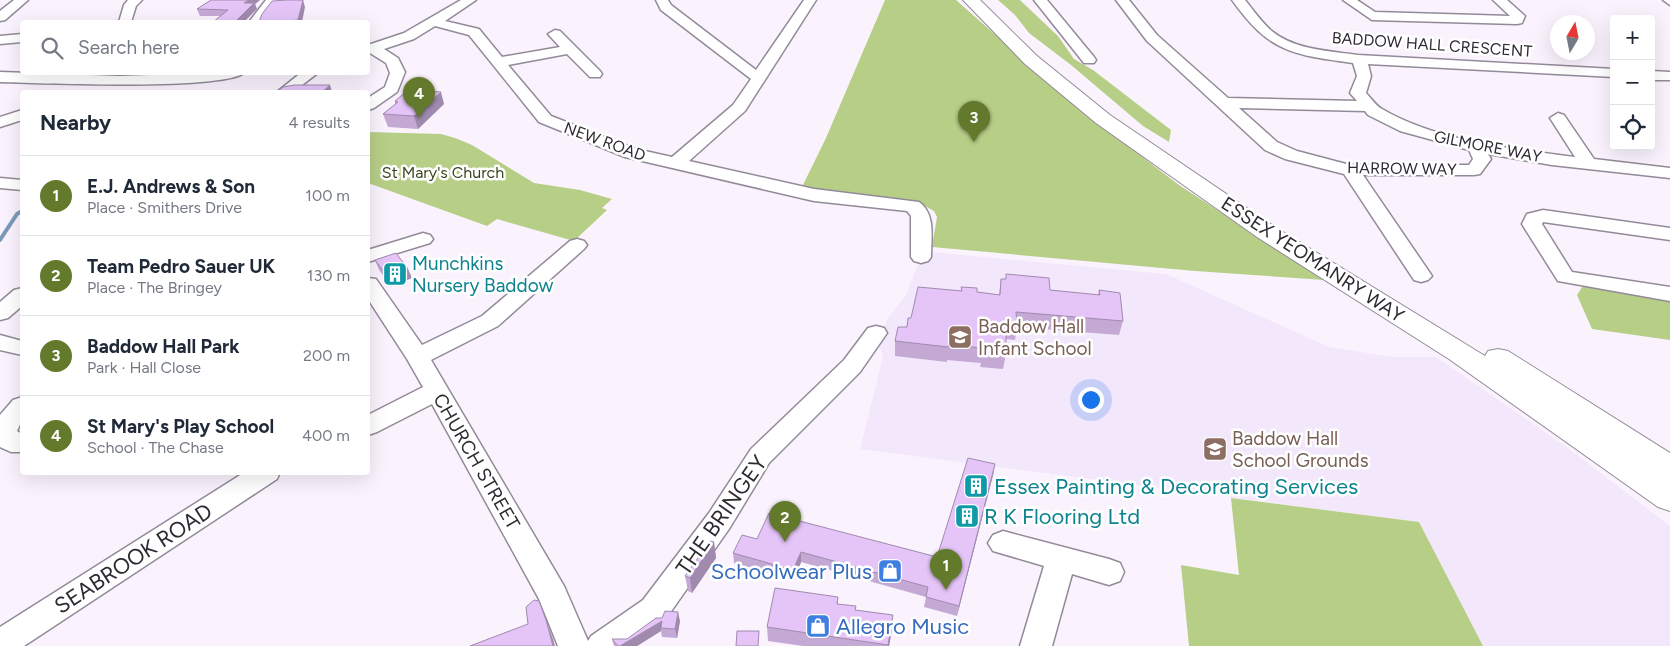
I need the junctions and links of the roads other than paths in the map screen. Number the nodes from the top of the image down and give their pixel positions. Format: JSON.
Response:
{"nodes":[{"id":1,"x":136,"y":0,"type":"edge"},
{"id":2,"x":273,"y":0,"type":"edge"},
{"id":3,"x":470,"y":0,"type":"edge"},
{"id":4,"x":662,"y":0,"type":"edge"},
{"id":5,"x":810,"y":0,"type":"edge"},
{"id":6,"x":971,"y":0,"type":"edge"},
{"id":7,"x":988,"y":0,"type":"edge"},
{"id":8,"x":1040,"y":0,"type":"edge"},
{"id":9,"x":1122,"y":0,"type":"edge"},
{"id":10,"x":1238,"y":0,"type":"edge"},
{"id":11,"x":1349,"y":0,"type":"edge"},
{"id":12,"x":1499,"y":0,"type":"edge"},
{"id":13,"x":19,"y":2,"type":"edge"},
{"id":14,"x":0,"y":5,"type":"edge"},
{"id":15,"x":0,"y":16,"type":"edge"},
{"id":16,"x":126,"y":20,"type":"edge"},
{"id":17,"x":257,"y":20,"type":"edge"},
{"id":18,"x":434,"y":22,"type":"junction"},
{"id":19,"x":555,"y":34,"type":"dead end"},
{"id":20,"x":20,"y":38,"type":"edge"},
{"id":21,"x":0,"y":40,"type":"edge"},
{"id":22,"x":370,"y":48,"type":"edge"},
{"id":23,"x":569,"y":49,"type":"junction"},
{"id":24,"x":1358,"y":59,"type":"junction"},
{"id":25,"x":1088,"y":60,"type":"dead end"},
{"id":26,"x":500,"y":62,"type":"junction"},
{"id":27,"x":1610,"y":73,"type":"edge"},
{"id":28,"x":595,"y":74,"type":"dead end"},
{"id":29,"x":195,"y":75,"type":"edge"},
{"id":30,"x":241,"y":75,"type":"edge"},
{"id":31,"x":308,"y":75,"type":"edge"},
{"id":32,"x":1655,"y":75,"type":"edge"},
{"id":33,"x":181,"y":76,"type":"edge"},
{"id":34,"x":759,"y":76,"type":"junction"},
{"id":35,"x":1670,"y":76,"type":"edge"},
{"id":36,"x":0,"y":77,"type":"edge"},
{"id":37,"x":83,"y":80,"type":"junction"},
{"id":38,"x":239,"y":89,"type":"dead end"},
{"id":39,"x":66,"y":90,"type":"edge"},
{"id":40,"x":287,"y":90,"type":"edge"},
{"id":41,"x":1224,"y":103,"type":"junction"},
{"id":42,"x":370,"y":105,"type":"edge"},
{"id":43,"x":1364,"y":106,"type":"junction"},
{"id":44,"x":20,"y":117,"type":"edge"},
{"id":45,"x":1556,"y":121,"type":"dead end"},
{"id":46,"x":0,"y":122,"type":"edge"},
{"id":47,"x":1476,"y":147,"type":"junction"},
{"id":48,"x":675,"y":164,"type":"junction"},
{"id":49,"x":1588,"y":164,"type":"junction"},
{"id":50,"x":1350,"y":170,"type":"junction"},
{"id":51,"x":1670,"y":173,"type":"edge"},
{"id":52,"x":0,"y":183,"type":"edge"},
{"id":53,"x":20,"y":185,"type":"edge"},
{"id":54,"x":1670,"y":234,"type":"edge"},
{"id":55,"x":423,"y":239,"type":"dead end"},
{"id":56,"x":370,"y":255,"type":"edge"},
{"id":57,"x":574,"y":255,"type":"dead end"},
{"id":58,"x":922,"y":258,"type":"dead end"},
{"id":59,"x":1421,"y":276,"type":"dead end"},
{"id":60,"x":370,"y":287,"type":"edge"},
{"id":61,"x":1670,"y":294,"type":"edge"},
{"id":62,"x":20,"y":297,"type":"edge"},
{"id":63,"x":0,"y":313,"type":"edge"},
{"id":64,"x":876,"y":334,"type":"dead end"},
{"id":65,"x":418,"y":357,"type":"junction"},
{"id":66,"x":436,"y":391,"type":"junction"},
{"id":67,"x":20,"y":408,"type":"edge"},
{"id":68,"x":370,"y":425,"type":"edge"},
{"id":69,"x":20,"y":443,"type":"edge"},
{"id":70,"x":1670,"y":469,"type":"edge"},
{"id":71,"x":262,"y":475,"type":"edge"},
{"id":72,"x":1670,"y":498,"type":"edge"},
{"id":73,"x":1003,"y":543,"type":"dead end"},
{"id":74,"x":1061,"y":559,"type":"junction"},
{"id":75,"x":1109,"y":572,"type":"dead end"},
{"id":76,"x":0,"y":644,"type":"edge"},
{"id":77,"x":574,"y":646,"type":"edge"},
{"id":78,"x":602,"y":646,"type":"edge"},
{"id":79,"x":1036,"y":646,"type":"edge"}],
"edges":[{"from":1,"to":16,"type":"street"},
{"from":2,"to":17,"type":"street"},
{"from":3,"to":18,"type":"street"},
{"from":4,"to":34,"type":"street"},
{"from":5,"to":34,"type":"street"},
{"from":6,"to":72,"type":"main road","name":"ESSEX YEOMANRY WAY"},
{"from":7,"to":70,"type":"main road","name":"ESSEX YEOMANRY WAY"},
{"from":8,"to":25,"type":"street"},
{"from":9,"to":41,"type":"street","name":"HARROW WAY"},
{"from":10,"to":24,"type":"street","name":"BADDOW HALL CRESCENT"},
{"from":11,"to":12,"type":"street"},
{"from":13,"to":14,"type":"street"},
{"from":13,"to":15,"type":"street"},
{"from":18,"to":22,"type":"street"},
{"from":18,"to":26,"type":"street","name":"NEW ROAD"},
{"from":19,"to":23,"type":"street"},
{"from":20,"to":21,"type":"street"},
{"from":22,"to":42,"type":"street"},
{"from":23,"to":26,"type":"street"},
{"from":23,"to":28,"type":"street"},
{"from":24,"to":27,"type":"street","name":"BADDOW HALL CRESCENT"},
{"from":24,"to":43,"type":"street"},
{"from":26,"to":48,"type":"street","name":"NEW ROAD"},
{"from":29,"to":33,"type":"street"},
{"from":30,"to":38,"type":"street"},
{"from":31,"to":40,"type":"street"},
{"from":32,"to":35,"type":"street"},
{"from":33,"to":37,"type":"street"},
{"from":34,"to":48,"type":"street"},
{"from":36,"to":37,"type":"street"},
{"from":37,"to":39,"type":"street"},
{"from":41,"to":43,"type":"street"},
{"from":41,"to":50,"type":"street","name":"HARROW WAY"},
{"from":43,"to":47,"type":"street","name":"GILMORE WAY"},
{"from":44,"to":46,"type":"street"},
{"from":45,"to":49,"type":"street"},
{"from":47,"to":49,"type":"street","name":"GILMORE WAY"},
{"from":47,"to":50,"type":"street","name":"HARROW WAY"},
{"from":48,"to":58,"type":"street","name":"NEW ROAD"},
{"from":49,"to":51,"type":"street","name":"GILMORE WAY"},
{"from":50,"to":59,"type":"street"},
{"from":52,"to":53,"type":"street"},
{"from":54,"to":61,"type":"street"},
{"from":55,"to":56,"type":"street"},
{"from":57,"to":65,"type":"street"},
{"from":60,"to":65,"type":"street","name":"CHURCH STREET"},
{"from":62,"to":63,"type":"street"},
{"from":64,"to":78,"type":"street","name":"THE BRINGEY"},
{"from":65,"to":66,"type":"street","name":"CHURCH STREET"},
{"from":66,"to":68,"type":"street"},
{"from":66,"to":77,"type":"street","name":"CHURCH STREET"},
{"from":67,"to":69,"type":"street"},
{"from":71,"to":76,"type":"street","name":"SEABROOK ROAD"},
{"from":73,"to":74,"type":"street"},
{"from":74,"to":75,"type":"street"},
{"from":74,"to":79,"type":"street"}]}
